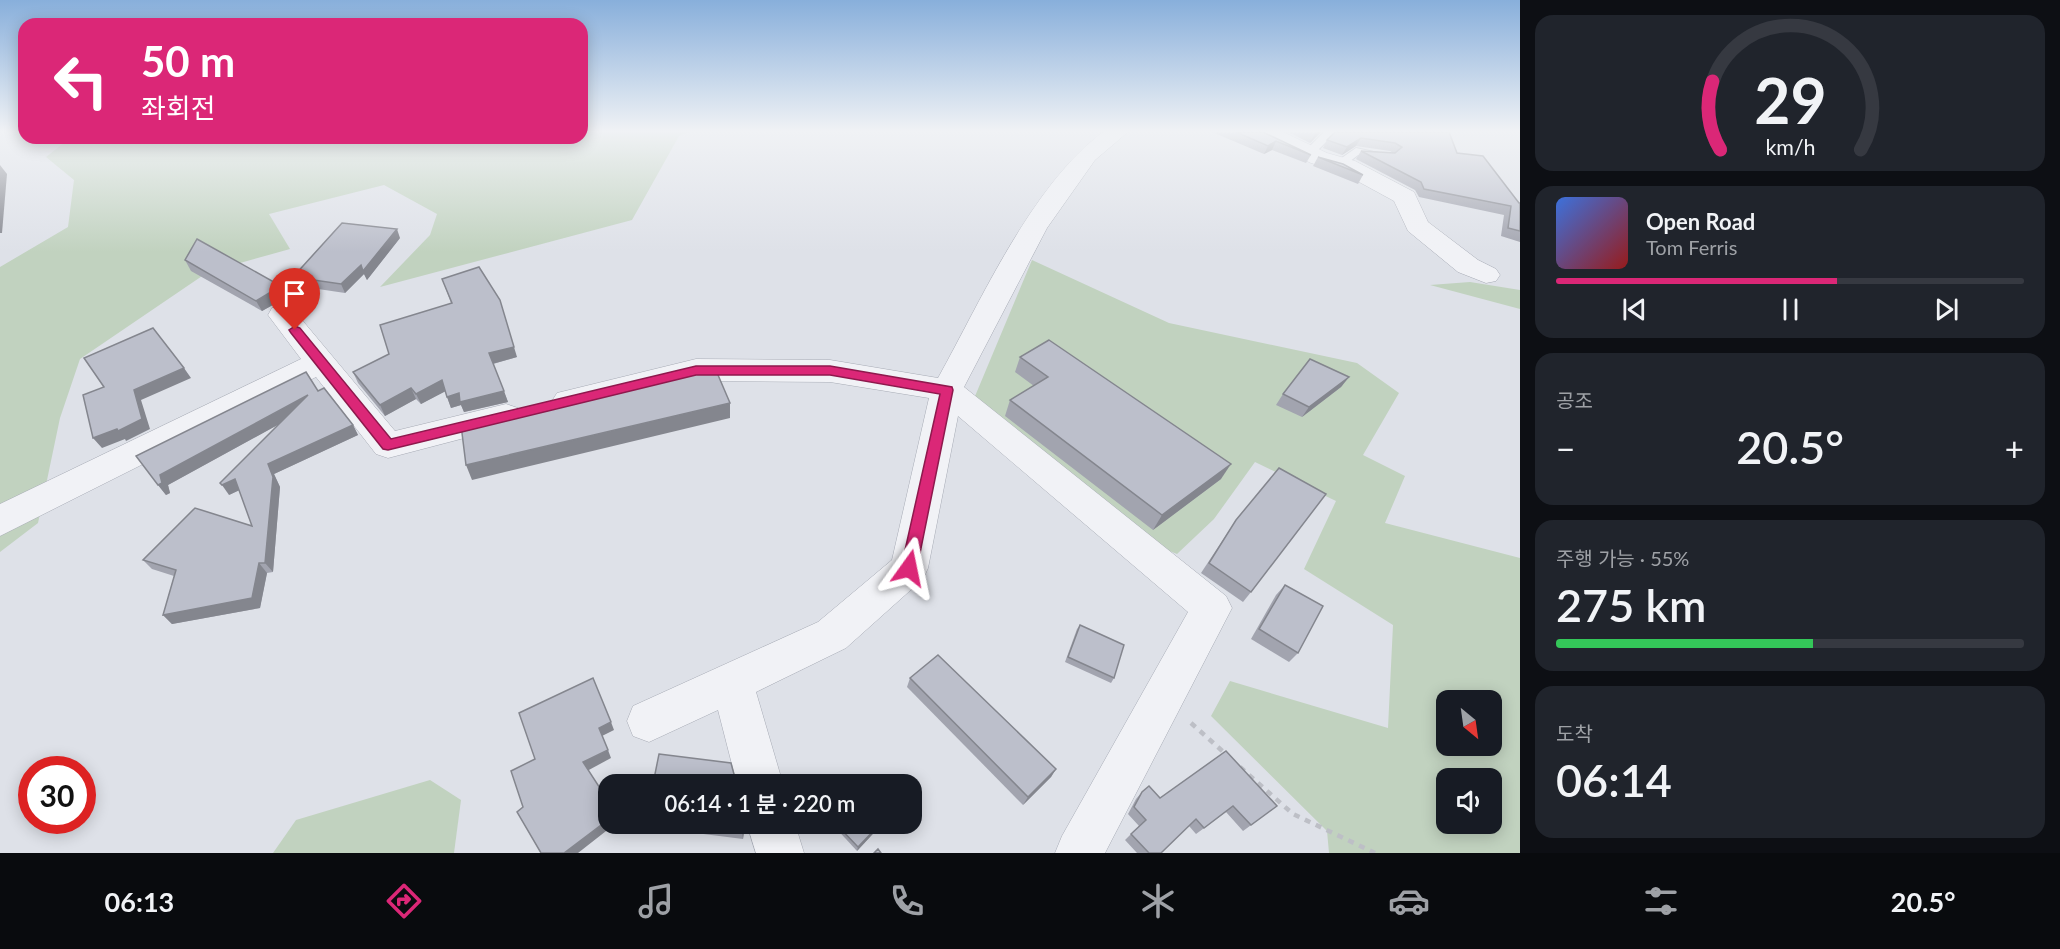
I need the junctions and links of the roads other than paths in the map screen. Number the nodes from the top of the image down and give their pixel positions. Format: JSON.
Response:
{"nodes":[{"id":1,"x":1075,"y":172,"type":"edge"},
{"id":2,"x":1355,"y":172,"type":"edge"},
{"id":3,"x":1486,"y":275,"type":"dead end"},
{"id":4,"x":282,"y":315,"type":"dead end"},
{"id":5,"x":322,"y":361,"type":"junction"},
{"id":6,"x":947,"y":390,"type":"junction"},
{"id":7,"x":0,"y":521,"type":"edge"},
{"id":8,"x":731,"y":681,"type":"junction"},
{"id":9,"x":649,"y":721,"type":"dead end"},
{"id":10,"x":757,"y":774,"type":"edge"},
{"id":11,"x":774,"y":834,"type":"edge"},
{"id":12,"x":780,"y":853,"type":"edge"},
{"id":13,"x":1079,"y":853,"type":"edge"}],
"edges":[{"from":1,"to":6,"type":"street"},
{"from":2,"to":3,"type":"street"},
{"from":4,"to":5,"type":"street"},
{"from":5,"to":6,"type":"street"},
{"from":5,"to":7,"type":"street"},
{"from":6,"to":8,"type":"street"},
{"from":6,"to":13,"type":"street"},
{"from":8,"to":9,"type":"street"},
{"from":8,"to":10,"type":"street"},
{"from":11,"to":12,"type":"street"}]}
